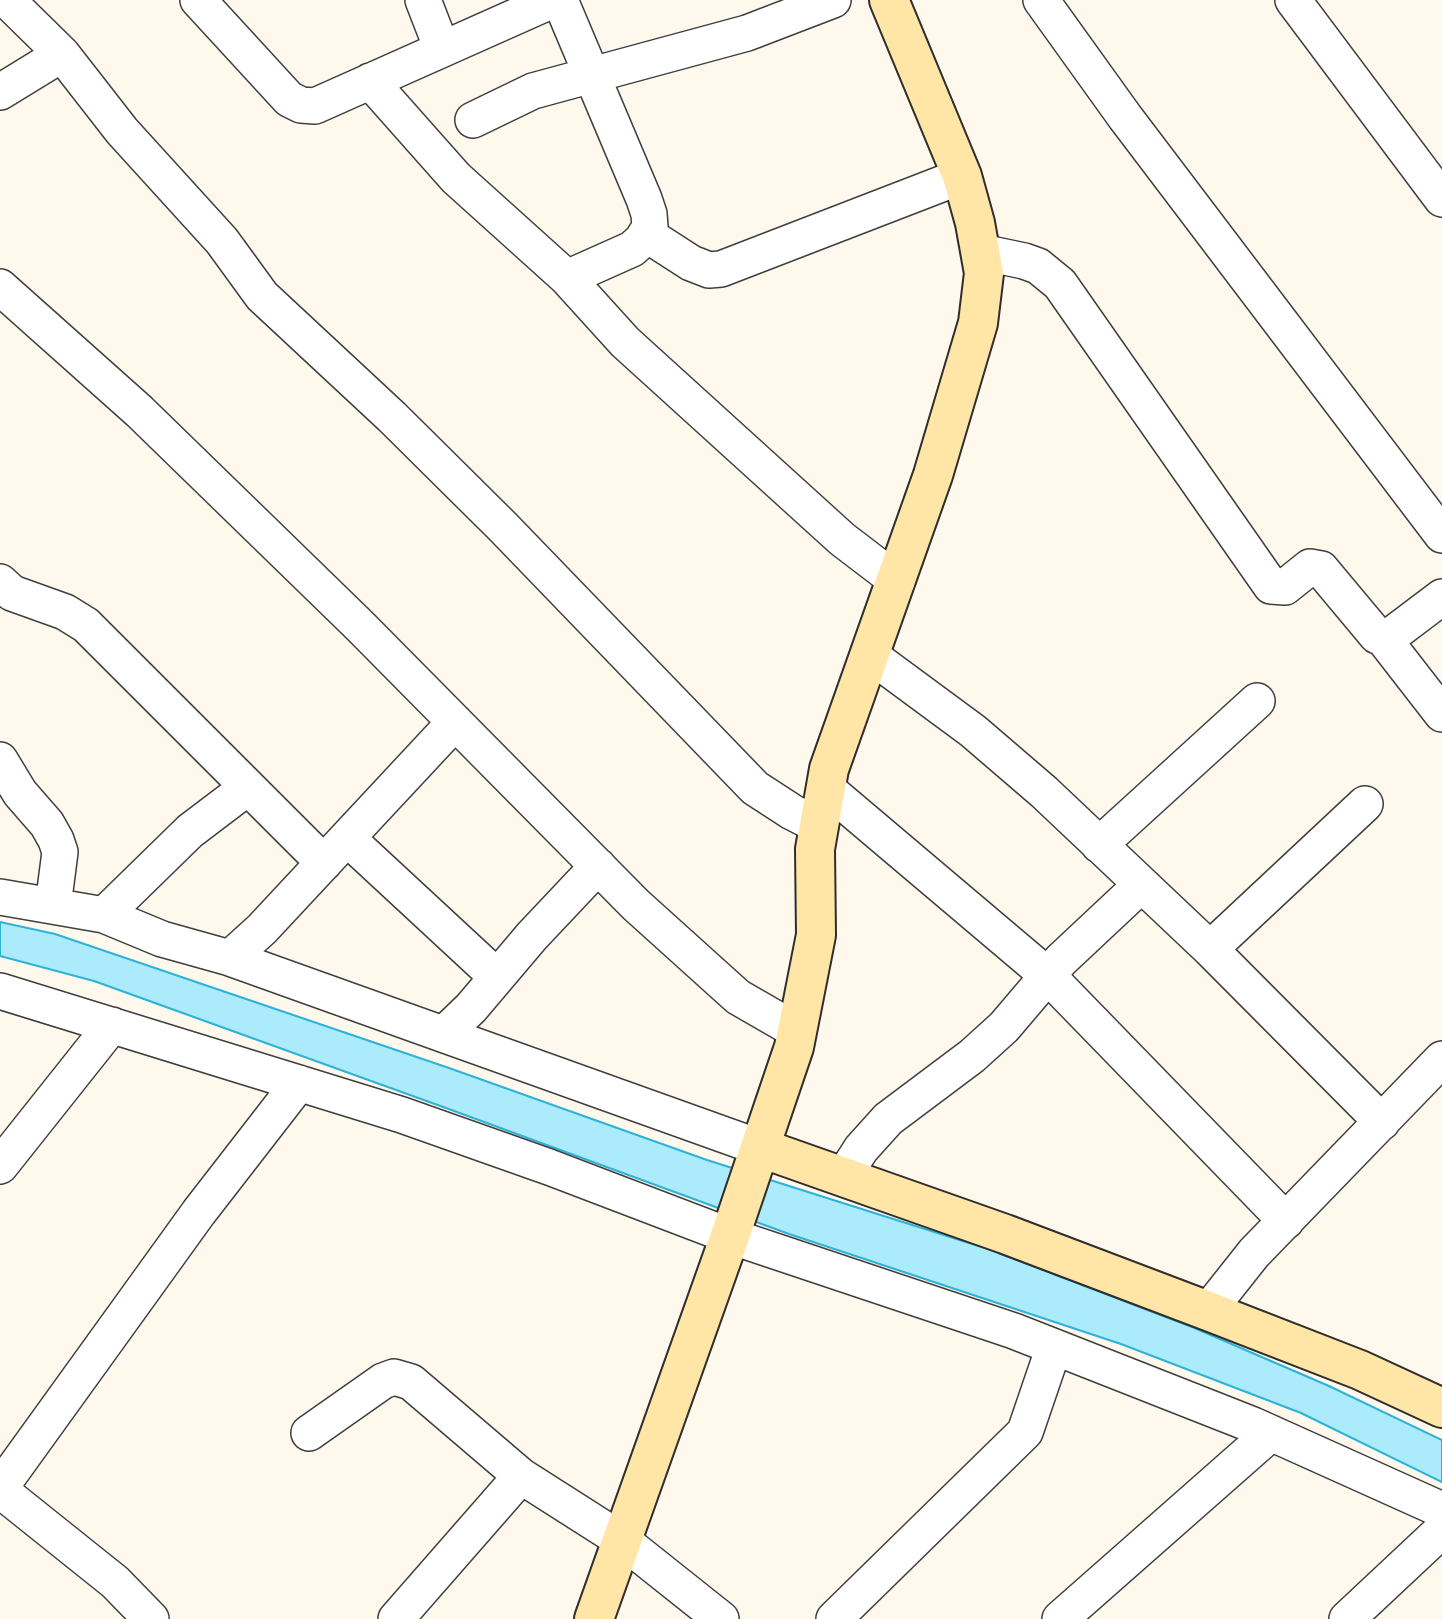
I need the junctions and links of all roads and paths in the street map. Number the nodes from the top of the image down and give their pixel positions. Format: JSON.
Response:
{"nodes":[{"id":1,"x":7,"y":0,"type":"edge"},
{"id":2,"x":198,"y":0,"type":"edge"},
{"id":3,"x":423,"y":0,"type":"edge"},
{"id":4,"x":553,"y":0,"type":"edge"},
{"id":5,"x":560,"y":0,"type":"edge"},
{"id":6,"x":833,"y":0,"type":"edge"},
{"id":7,"x":889,"y":0,"type":"edge"},
{"id":8,"x":1041,"y":0,"type":"edge"},
{"id":9,"x":1293,"y":0,"type":"edge"},
{"id":10,"x":442,"y":49,"type":"junction"},
{"id":11,"x":62,"y":54,"type":"junction"},
{"id":12,"x":591,"y":74,"type":"junction"},
{"id":13,"x":370,"y":81,"type":"junction"},
{"id":14,"x":0,"y":92,"type":"edge"},
{"id":15,"x":473,"y":120,"type":"dead end"},
{"id":16,"x":962,"y":176,"type":"junction"},
{"id":17,"x":1442,"y":199,"type":"edge"},
{"id":18,"x":646,"y":234,"type":"junction"},
{"id":19,"x":981,"y":252,"type":"junction"},
{"id":20,"x":566,"y":278,"type":"junction"},
{"id":21,"x":0,"y":287,"type":"edge"},
{"id":22,"x":1442,"y":535,"type":"edge"},
{"id":23,"x":897,"y":581,"type":"junction"},
{"id":24,"x":0,"y":582,"type":"edge"},
{"id":25,"x":1442,"y":597,"type":"edge"},
{"id":26,"x":1383,"y":638,"type":"junction"},
{"id":27,"x":870,"y":655,"type":"junction"},
{"id":28,"x":1257,"y":701,"type":"dead end"},
{"id":29,"x":1442,"y":714,"type":"edge"},
{"id":30,"x":455,"y":722,"type":"junction"},
{"id":31,"x":0,"y":760,"type":"edge"},
{"id":32,"x":248,"y":788,"type":"junction"},
{"id":33,"x":825,"y":788,"type":"junction"},
{"id":34,"x":1365,"y":804,"type":"dead end"},
{"id":35,"x":819,"y":826,"type":"junction"},
{"id":36,"x":1098,"y":845,"type":"junction"},
{"id":37,"x":335,"y":850,"type":"junction"},
{"id":38,"x":598,"y":866,"type":"junction"},
{"id":39,"x":1141,"y":885,"type":"junction"},
{"id":40,"x":0,"y":897,"type":"edge"},
{"id":41,"x":53,"y":906,"type":"junction"},
{"id":42,"x":103,"y":915,"type":"junction"},
{"id":43,"x":1210,"y":949,"type":"junction"},
{"id":44,"x":230,"y":958,"type":"junction"},
{"id":45,"x":1047,"y":975,"type":"junction"},
{"id":46,"x":497,"y":977,"type":"junction"},
{"id":47,"x":0,"y":991,"type":"edge"},
{"id":48,"x":113,"y":1025,"type":"junction"},
{"id":49,"x":797,"y":1031,"type":"junction"},
{"id":50,"x":445,"y":1033,"type":"junction"},
{"id":51,"x":1442,"y":1059,"type":"edge"},
{"id":52,"x":299,"y":1083,"type":"junction"},
{"id":53,"x":1382,"y":1122,"type":"junction"},
{"id":54,"x":757,"y":1154,"type":"junction"},
{"id":55,"x":0,"y":1166,"type":"edge"},
{"id":56,"x":844,"y":1177,"type":"junction"},
{"id":57,"x":1286,"y":1221,"type":"junction"},
{"id":58,"x":733,"y":1228,"type":"junction"},
{"id":59,"x":1208,"y":1311,"type":"junction"},
{"id":60,"x":1054,"y":1347,"type":"junction"},
{"id":61,"x":1442,"y":1408,"type":"edge"},
{"id":62,"x":309,"y":1433,"type":"dead end"},
{"id":63,"x":1271,"y":1433,"type":"junction"},
{"id":64,"x":521,"y":1476,"type":"junction"},
{"id":65,"x":0,"y":1489,"type":"edge"},
{"id":66,"x":1442,"y":1510,"type":"edge"},
{"id":67,"x":1442,"y":1530,"type":"edge"},
{"id":68,"x":623,"y":1541,"type":"junction"},
{"id":69,"x":151,"y":1619,"type":"edge"},
{"id":70,"x":396,"y":1619,"type":"edge"},
{"id":71,"x":594,"y":1619,"type":"edge"},
{"id":72,"x":721,"y":1619,"type":"edge"},
{"id":73,"x":834,"y":1619,"type":"edge"},
{"id":74,"x":1060,"y":1619,"type":"edge"},
{"id":75,"x":1347,"y":1619,"type":"edge"}],
"edges":[{"from":1,"to":11,"type":"street"},
{"from":2,"to":13,"type":"street"},
{"from":3,"to":10,"type":"street"},
{"from":4,"to":10,"type":"street"},
{"from":5,"to":12,"type":"street"},
{"from":6,"to":12,"type":"street"},
{"from":7,"to":16,"type":"street"},
{"from":8,"to":22,"type":"street"},
{"from":9,"to":17,"type":"street"},
{"from":10,"to":13,"type":"street"},
{"from":11,"to":14,"type":"street"},
{"from":11,"to":35,"type":"street"},
{"from":12,"to":15,"type":"street"},
{"from":12,"to":18,"type":"street"},
{"from":13,"to":20,"type":"street"},
{"from":16,"to":18,"type":"street"},
{"from":16,"to":19,"type":"street"},
{"from":18,"to":20,"type":"street"},
{"from":19,"to":23,"type":"street"},
{"from":19,"to":26,"type":"street"},
{"from":20,"to":23,"type":"street"},
{"from":21,"to":30,"type":"street"},
{"from":23,"to":27,"type":"street"},
{"from":24,"to":32,"type":"street"},
{"from":25,"to":26,"type":"street"},
{"from":26,"to":29,"type":"street"},
{"from":27,"to":33,"type":"street"},
{"from":27,"to":36,"type":"street"},
{"from":28,"to":36,"type":"street"},
{"from":30,"to":37,"type":"street"},
{"from":30,"to":38,"type":"street"},
{"from":31,"to":41,"type":"street"},
{"from":32,"to":37,"type":"street"},
{"from":32,"to":42,"type":"street"},
{"from":33,"to":35,"type":"street"},
{"from":33,"to":45,"type":"street"},
{"from":34,"to":43,"type":"street"},
{"from":35,"to":49,"type":"street"},
{"from":36,"to":39,"type":"street"},
{"from":37,"to":44,"type":"street"},
{"from":37,"to":46,"type":"street"},
{"from":38,"to":46,"type":"street"},
{"from":38,"to":49,"type":"street"},
{"from":39,"to":43,"type":"street"},
{"from":39,"to":45,"type":"street"},
{"from":40,"to":41,"type":"street"},
{"from":41,"to":42,"type":"street"},
{"from":42,"to":44,"type":"street"},
{"from":43,"to":53,"type":"street"},
{"from":44,"to":50,"type":"street"},
{"from":45,"to":56,"type":"street"},
{"from":45,"to":57,"type":"street"},
{"from":46,"to":50,"type":"street"},
{"from":47,"to":48,"type":"street"},
{"from":48,"to":52,"type":"street"},
{"from":48,"to":55,"type":"street"},
{"from":49,"to":54,"type":"street"},
{"from":50,"to":54,"type":"street"},
{"from":51,"to":53,"type":"street"},
{"from":52,"to":58,"type":"street"},
{"from":52,"to":65,"type":"street"},
{"from":53,"to":57,"type":"street"},
{"from":54,"to":56,"type":"street"},
{"from":54,"to":58,"type":"street"},
{"from":56,"to":59,"type":"street"},
{"from":57,"to":59,"type":"street"},
{"from":58,"to":60,"type":"street"},
{"from":58,"to":68,"type":"street"},
{"from":59,"to":61,"type":"street"},
{"from":60,"to":63,"type":"street"},
{"from":60,"to":73,"type":"street"},
{"from":62,"to":64,"type":"street"},
{"from":63,"to":66,"type":"street"},
{"from":63,"to":74,"type":"street"},
{"from":64,"to":68,"type":"street"},
{"from":64,"to":70,"type":"street"},
{"from":65,"to":69,"type":"street"},
{"from":67,"to":75,"type":"street"},
{"from":68,"to":71,"type":"street"},
{"from":68,"to":72,"type":"street"}]}
